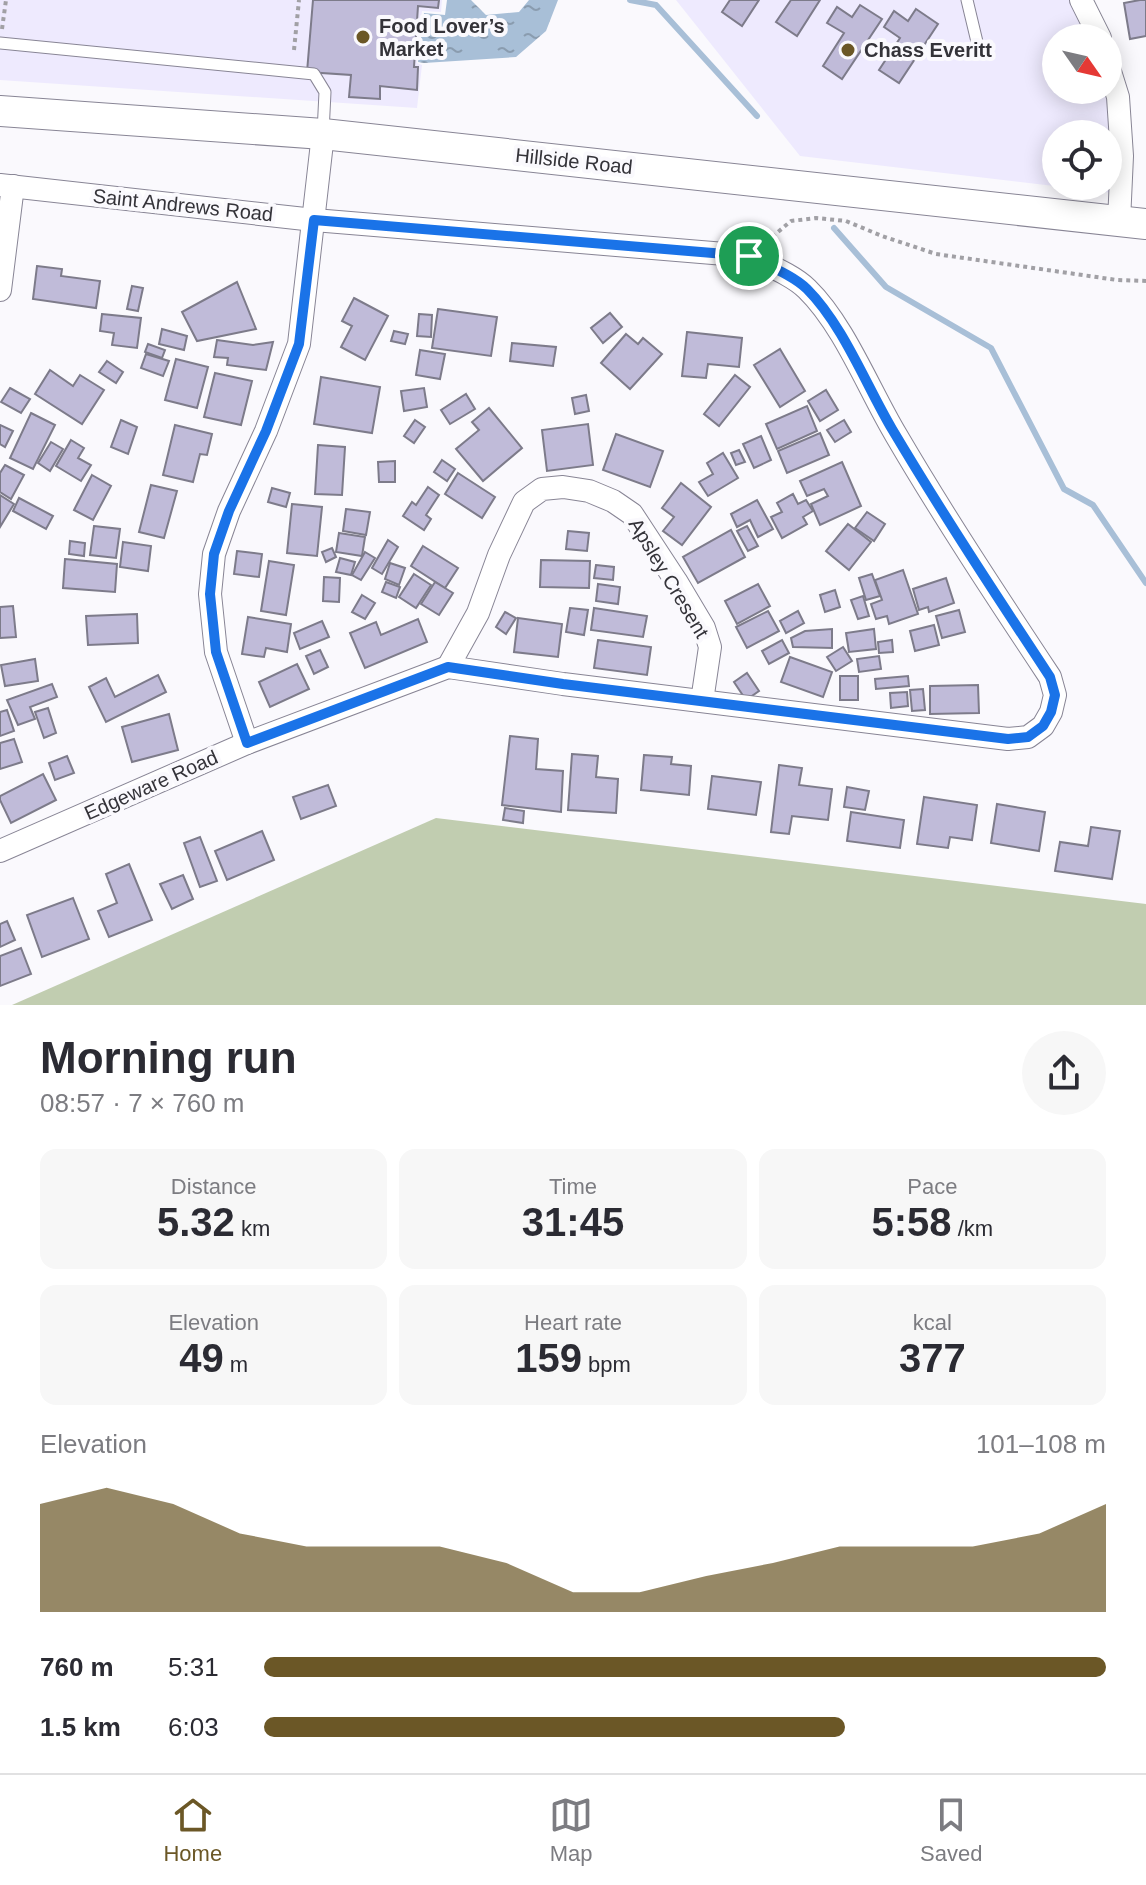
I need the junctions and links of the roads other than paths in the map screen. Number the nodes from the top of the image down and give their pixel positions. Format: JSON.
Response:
{"nodes":[{"id":1,"x":967,"y":0,"type":"edge"},
{"id":2,"x":1081,"y":0,"type":"edge"},
{"id":3,"x":1093,"y":24,"type":"edge"},
{"id":4,"x":0,"y":42,"type":"edge"},
{"id":5,"x":978,"y":46,"type":"dead end"},
{"id":6,"x":1118,"y":104,"type":"edge"},
{"id":7,"x":0,"y":111,"type":"edge"},
{"id":8,"x":323,"y":134,"type":"junction"},
{"id":9,"x":6,"y":185,"type":"edge"},
{"id":10,"x":314,"y":220,"type":"junction"},
{"id":11,"x":1133,"y":222,"type":"edge"},
{"id":12,"x":0,"y":290,"type":"edge"},
{"id":13,"x":448,"y":667,"type":"junction"},
{"id":14,"x":702,"y":701,"type":"junction"},
{"id":15,"x":1008,"y":739,"type":"joint"},
{"id":16,"x":247,"y":743,"type":"junction"},
{"id":17,"x":0,"y":851,"type":"edge"}],
"edges":[{"from":1,"to":5,"type":"lane"},
{"from":2,"to":3,"type":"street"},
{"from":4,"to":8,"type":"lane"},
{"from":6,"to":11,"type":"street"},
{"from":7,"to":8,"type":"street","name":"Hillside Road"},
{"from":8,"to":10,"type":"street"},
{"from":8,"to":11,"type":"street","name":"Hillside Road"},
{"from":9,"to":10,"type":"street","name":"Saint Andrews Road"},
{"from":9,"to":12,"type":"street"},
{"from":10,"to":15,"type":"street","name":"Saint Andrews Road"},
{"from":10,"to":16,"type":"street"},
{"from":13,"to":14,"type":"street","name":"Edgeware Road"},
{"from":13,"to":14,"type":"street","name":"Apsley Cresent"},
{"from":13,"to":16,"type":"street","name":"Edgeware Road"},
{"from":14,"to":15,"type":"street","name":"Edgeware Road"},
{"from":16,"to":17,"type":"street","name":"Edgeware Road"}]}
